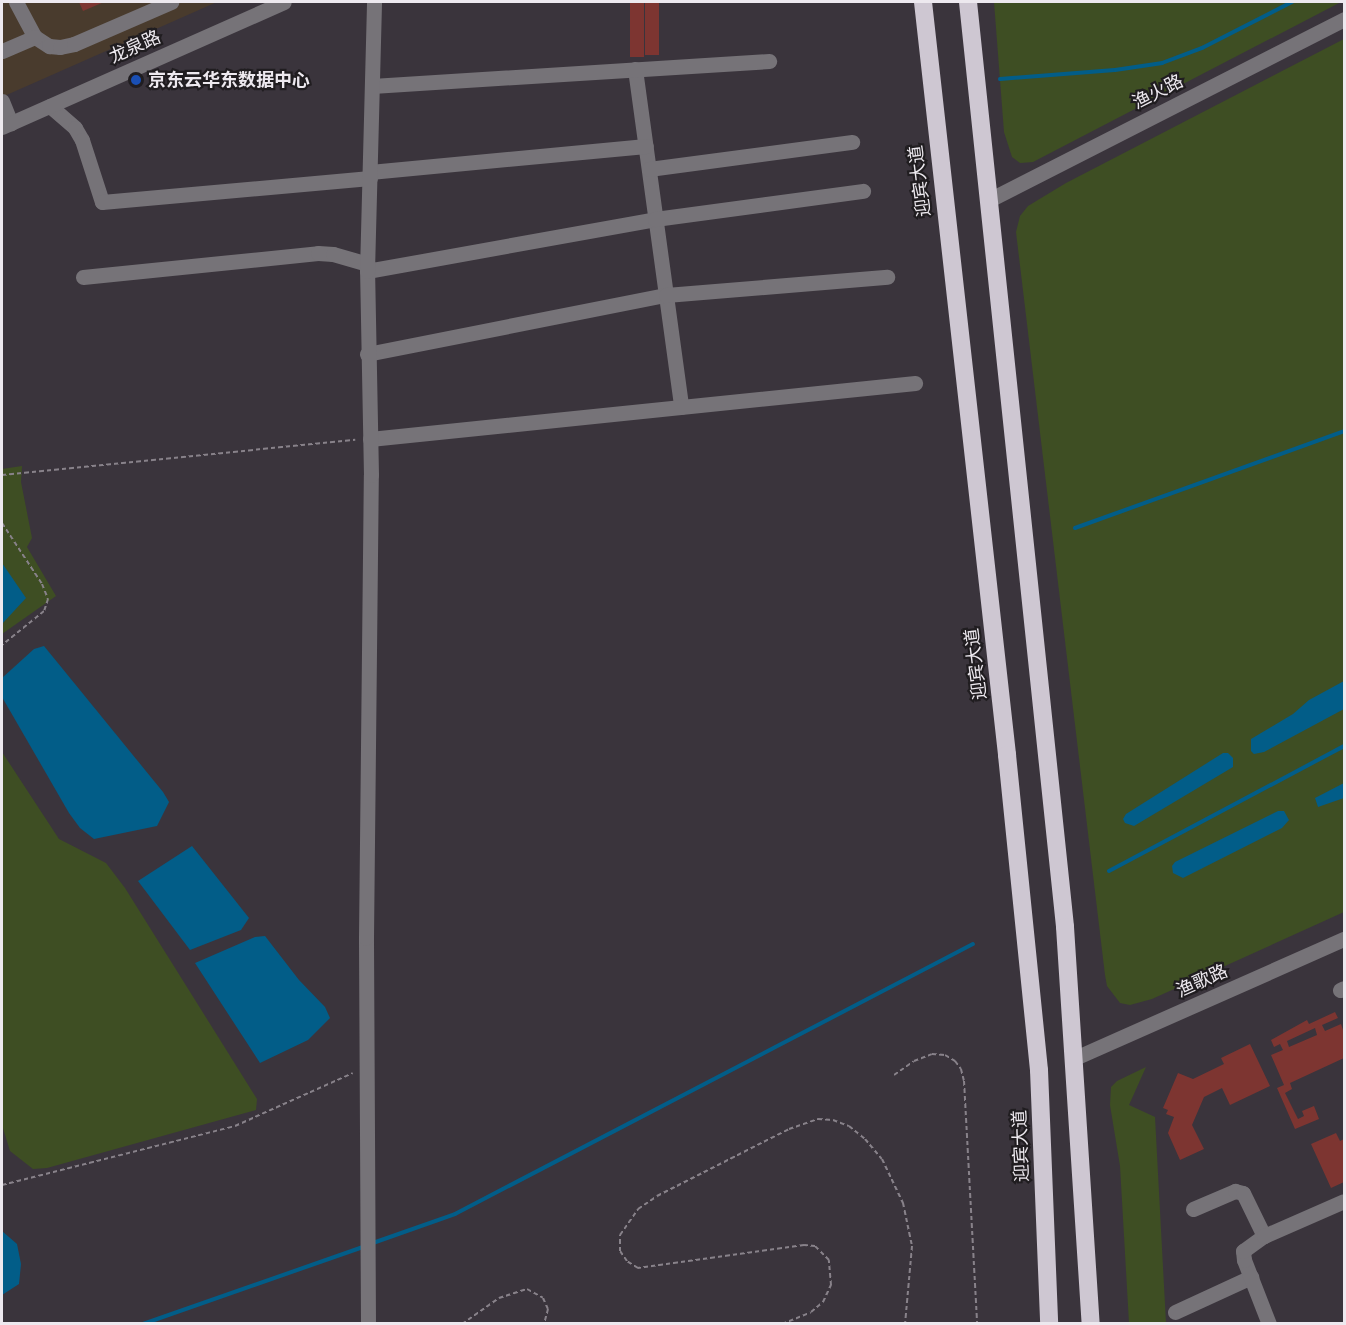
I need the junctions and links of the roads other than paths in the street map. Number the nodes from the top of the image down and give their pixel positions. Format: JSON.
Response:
{"nodes":[{"id":1,"x":16,"y":2,"type":"edge"},
{"id":2,"x":171,"y":2,"type":"edge"},
{"id":3,"x":284,"y":2,"type":"edge"},
{"id":4,"x":374,"y":2,"type":"edge"},
{"id":5,"x":923,"y":2,"type":"edge"},
{"id":6,"x":968,"y":2,"type":"edge"},
{"id":7,"x":1344,"y":19,"type":"edge"},
{"id":8,"x":35,"y":37,"type":"junction"},
{"id":9,"x":2,"y":51,"type":"edge"},
{"id":10,"x":769,"y":61,"type":"dead end"},
{"id":11,"x":635,"y":69,"type":"junction"},
{"id":12,"x":372,"y":86,"type":"junction"},
{"id":13,"x":2,"y":101,"type":"edge"},
{"id":14,"x":50,"y":106,"type":"junction"},
{"id":15,"x":6,"y":125,"type":"edge"},
{"id":16,"x":852,"y":142,"type":"dead end"},
{"id":17,"x":646,"y":146,"type":"junction"},
{"id":18,"x":649,"y":169,"type":"junction"},
{"id":19,"x":370,"y":175,"type":"junction"},
{"id":20,"x":863,"y":191,"type":"dead end"},
{"id":21,"x":988,"y":200,"type":"junction"},
{"id":22,"x":655,"y":219,"type":"junction"},
{"id":23,"x":368,"y":268,"type":"junction"},
{"id":24,"x":83,"y":277,"type":"dead end"},
{"id":25,"x":887,"y":277,"type":"dead end"},
{"id":26,"x":666,"y":295,"type":"junction"},
{"id":27,"x":368,"y":354,"type":"junction"},
{"id":28,"x":915,"y":383,"type":"dead end"},
{"id":29,"x":681,"y":407,"type":"junction"},
{"id":30,"x":370,"y":439,"type":"junction"},
{"id":31,"x":1344,"y":939,"type":"edge"},
{"id":32,"x":1075,"y":1058,"type":"junction"},
{"id":33,"x":1344,"y":1201,"type":"edge"},
{"id":34,"x":1193,"y":1209,"type":"dead end"},
{"id":35,"x":1264,"y":1236,"type":"junction"},
{"id":36,"x":1251,"y":1277,"type":"junction"},
{"id":37,"x":1175,"y":1312,"type":"dead end"},
{"id":38,"x":368,"y":1323,"type":"edge"},
{"id":39,"x":1048,"y":1323,"type":"edge"},
{"id":40,"x":1091,"y":1323,"type":"edge"},
{"id":41,"x":1269,"y":1323,"type":"edge"}],
"edges":[{"from":1,"to":8,"type":"street"},
{"from":2,"to":8,"type":"street"},
{"from":3,"to":14,"type":"street","name":"龙泉路"},
{"from":4,"to":12,"type":"street"},
{"from":5,"to":39,"type":"highway","name":"迎宾大道"},
{"from":6,"to":21,"type":"highway"},
{"from":7,"to":21,"type":"street","name":"渔火路"},
{"from":8,"to":9,"type":"street"},
{"from":10,"to":11,"type":"street"},
{"from":11,"to":12,"type":"street"},
{"from":11,"to":17,"type":"street"},
{"from":12,"to":19,"type":"street"},
{"from":13,"to":15,"type":"street"},
{"from":14,"to":15,"type":"street","name":"龙泉路"},
{"from":14,"to":19,"type":"street"},
{"from":16,"to":18,"type":"street"},
{"from":17,"to":18,"type":"street"},
{"from":17,"to":19,"type":"street"},
{"from":18,"to":22,"type":"street"},
{"from":19,"to":23,"type":"street"},
{"from":20,"to":22,"type":"street"},
{"from":21,"to":32,"type":"highway"},
{"from":22,"to":23,"type":"street"},
{"from":22,"to":26,"type":"street"},
{"from":23,"to":24,"type":"street"},
{"from":23,"to":27,"type":"street"},
{"from":25,"to":26,"type":"street"},
{"from":26,"to":27,"type":"street"},
{"from":26,"to":29,"type":"street"},
{"from":27,"to":30,"type":"street"},
{"from":28,"to":29,"type":"street"},
{"from":29,"to":30,"type":"street"},
{"from":30,"to":38,"type":"street"},
{"from":31,"to":32,"type":"street","name":"渔歌路"},
{"from":32,"to":40,"type":"highway"},
{"from":33,"to":35,"type":"street"},
{"from":34,"to":35,"type":"street"},
{"from":35,"to":36,"type":"street"},
{"from":36,"to":37,"type":"street"},
{"from":36,"to":41,"type":"street"}]}
